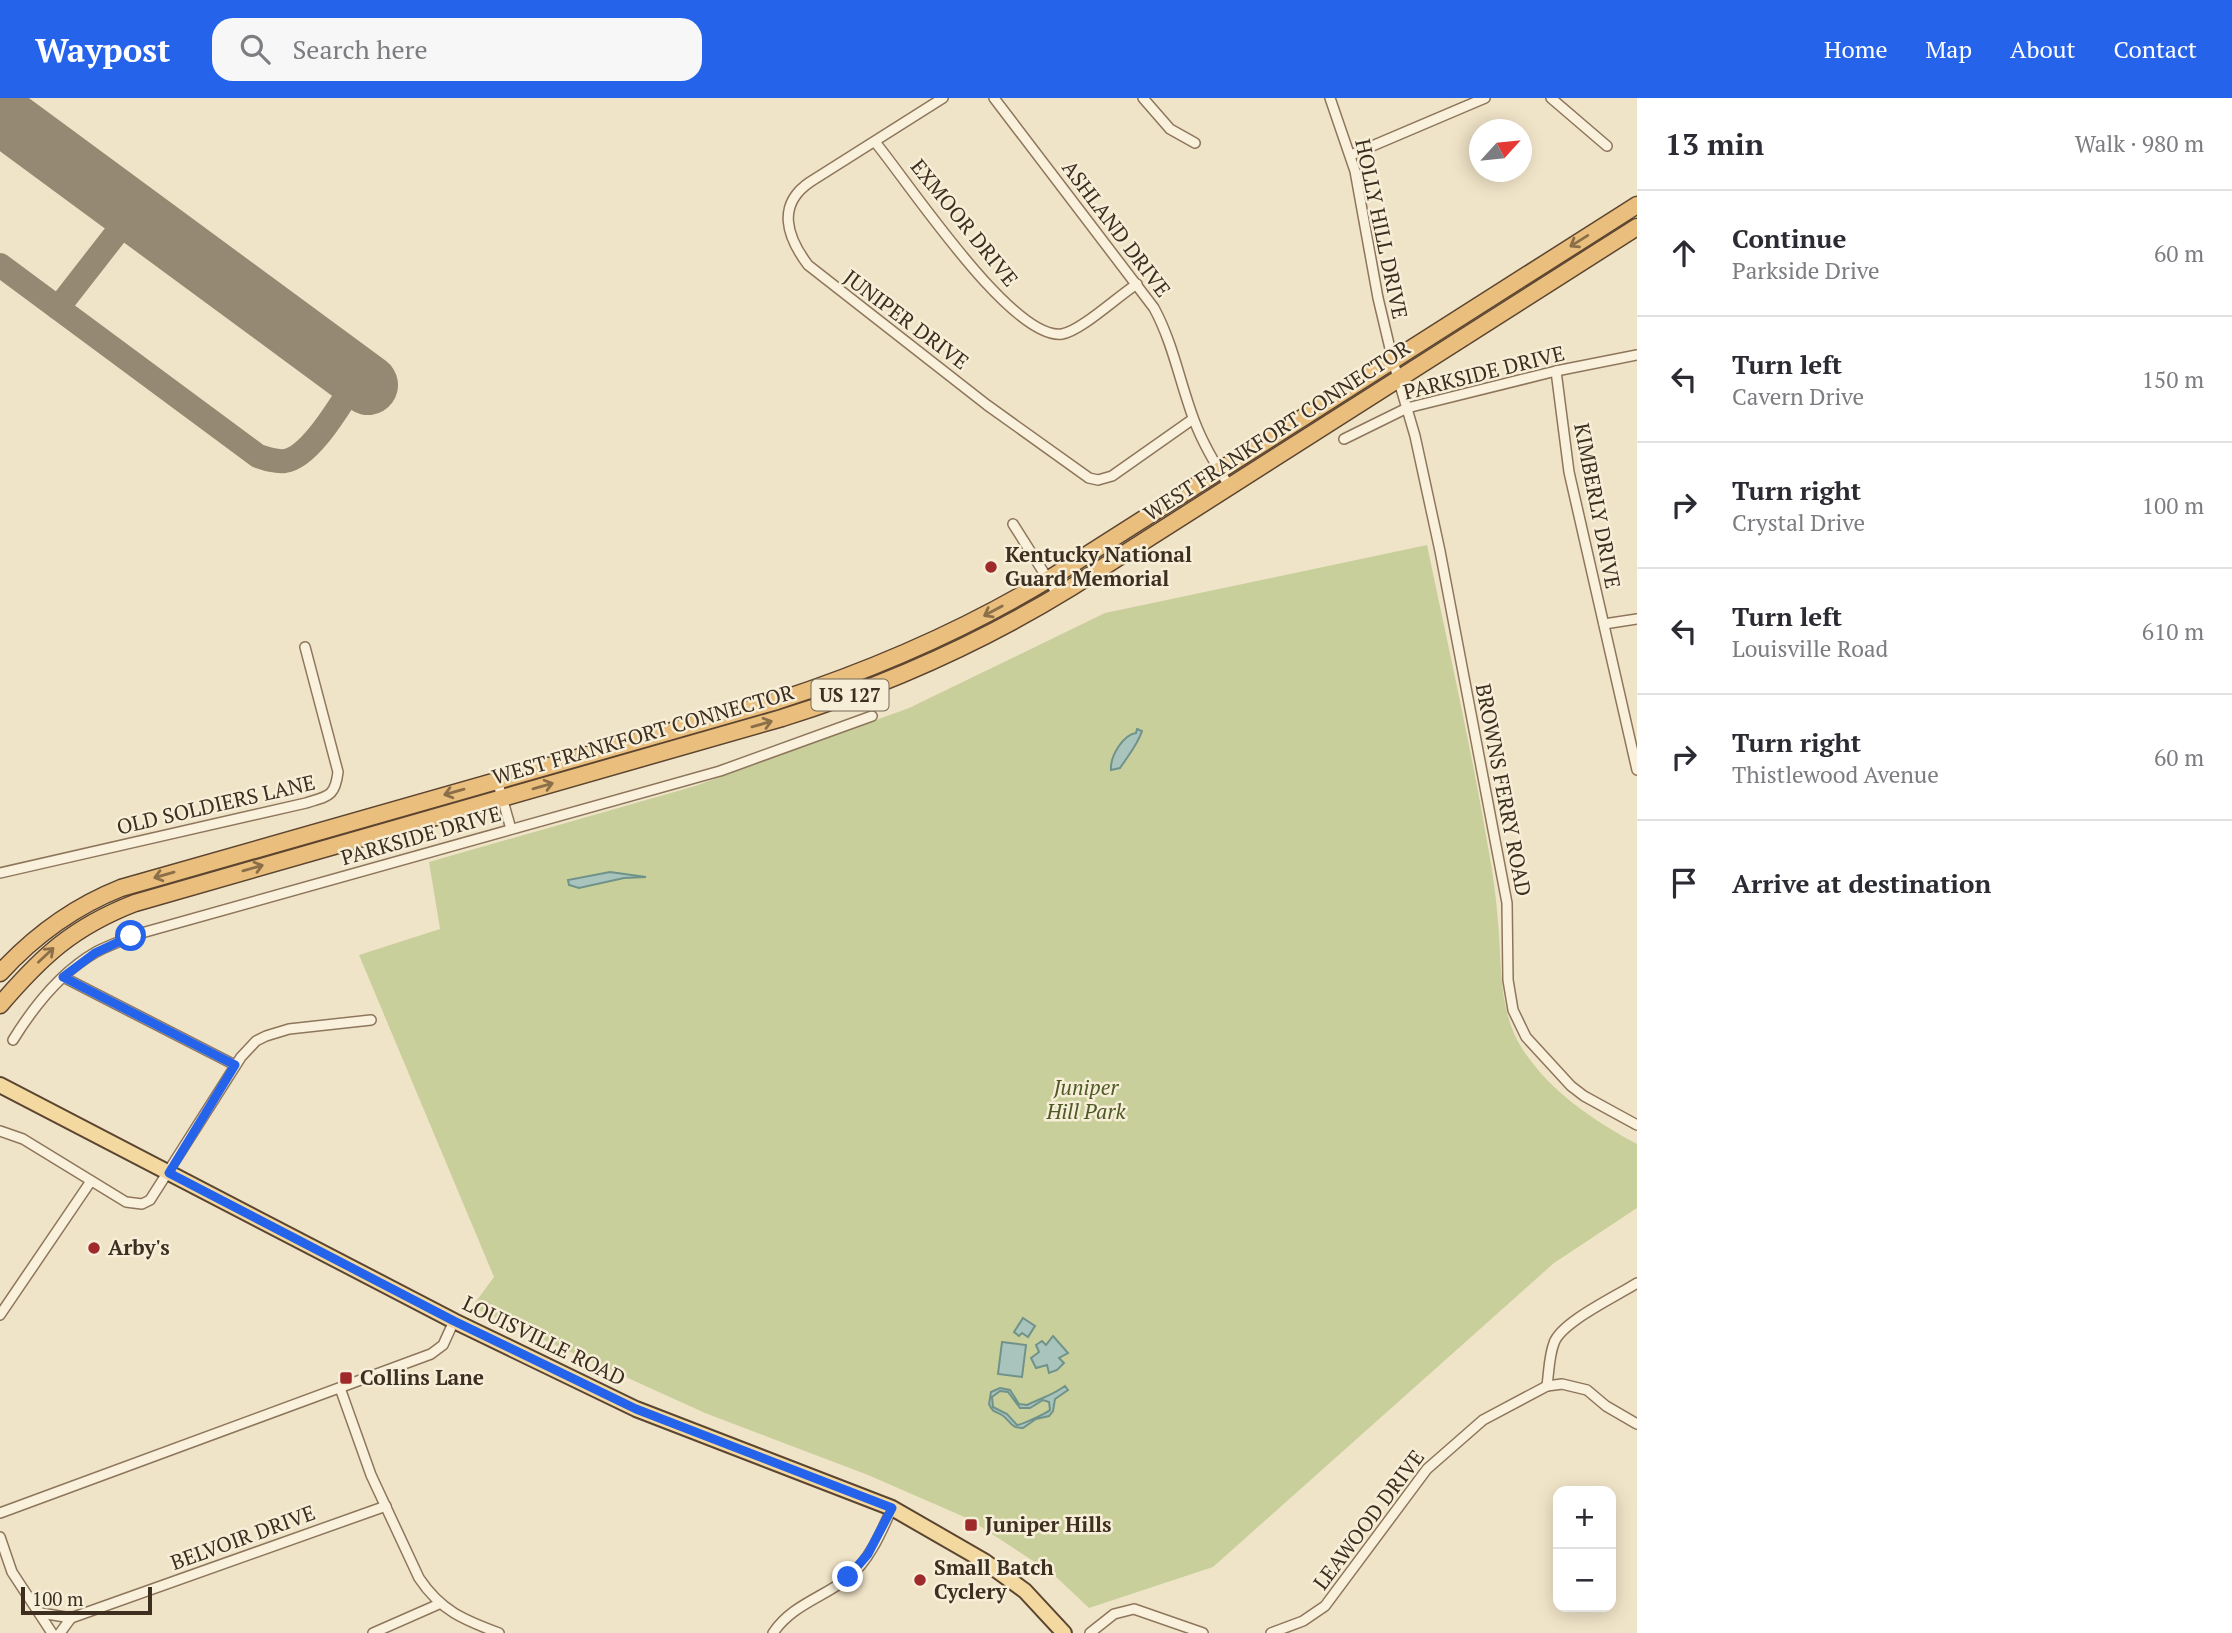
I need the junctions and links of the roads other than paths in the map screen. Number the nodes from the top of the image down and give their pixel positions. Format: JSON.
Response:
{"nodes":[{"id":1,"x":943,"y":98,"type":"edge"},
{"id":2,"x":994,"y":98,"type":"edge"},
{"id":3,"x":1143,"y":98,"type":"edge"},
{"id":4,"x":1330,"y":98,"type":"edge"},
{"id":5,"x":1485,"y":98,"type":"edge"},
{"id":6,"x":1551,"y":98,"type":"edge"},
{"id":7,"x":876,"y":142,"type":"junction"},
{"id":8,"x":1195,"y":144,"type":"dead end"},
{"id":9,"x":1606,"y":146,"type":"dead end"},
{"id":10,"x":1351,"y":155,"type":"junction"},
{"id":11,"x":1637,"y":205,"type":"edge"},
{"id":12,"x":1637,"y":227,"type":"edge"},
{"id":13,"x":1137,"y":284,"type":"junction"},
{"id":14,"x":1637,"y":355,"type":"edge"},
{"id":15,"x":1392,"y":361,"type":"junction"},
{"id":16,"x":1556,"y":371,"type":"junction"},
{"id":17,"x":1398,"y":380,"type":"junction"},
{"id":18,"x":1407,"y":408,"type":"junction"},
{"id":19,"x":1194,"y":419,"type":"junction"},
{"id":20,"x":1344,"y":439,"type":"dead end"},
{"id":21,"x":1220,"y":471,"type":"junction"},
{"id":22,"x":1230,"y":487,"type":"junction"},
{"id":23,"x":1013,"y":524,"type":"dead end"},
{"id":24,"x":1049,"y":579,"type":"junction"},
{"id":25,"x":1058,"y":595,"type":"junction"},
{"id":26,"x":1637,"y":619,"type":"edge"},
{"id":27,"x":1604,"y":624,"type":"junction"},
{"id":28,"x":304,"y":647,"type":"dead end"},
{"id":29,"x":872,"y":716,"type":"dead end"},
{"id":30,"x":1637,"y":770,"type":"edge"},
{"id":31,"x":497,"y":780,"type":"junction"},
{"id":32,"x":502,"y":797,"type":"junction"},
{"id":33,"x":512,"y":829,"type":"junction"},
{"id":34,"x":0,"y":873,"type":"edge"},
{"id":35,"x":0,"y":973,"type":"edge"},
{"id":36,"x":63,"y":977,"type":"junction"},
{"id":37,"x":0,"y":1006,"type":"edge"},
{"id":38,"x":371,"y":1020,"type":"dead end"},
{"id":39,"x":13,"y":1040,"type":"dead end"},
{"id":40,"x":235,"y":1065,"type":"junction"},
{"id":41,"x":0,"y":1084,"type":"edge"},
{"id":42,"x":1637,"y":1125,"type":"edge"},
{"id":43,"x":0,"y":1131,"type":"edge"},
{"id":44,"x":169,"y":1173,"type":"junction"},
{"id":45,"x":91,"y":1181,"type":"junction"},
{"id":46,"x":1637,"y":1283,"type":"edge"},
{"id":47,"x":0,"y":1315,"type":"edge"},
{"id":48,"x":454,"y":1321,"type":"junction"},
{"id":49,"x":1547,"y":1386,"type":"junction"},
{"id":50,"x":340,"y":1388,"type":"junction"},
{"id":51,"x":1637,"y":1424,"type":"edge"},
{"id":52,"x":386,"y":1506,"type":"junction"},
{"id":53,"x":892,"y":1508,"type":"junction"},
{"id":54,"x":0,"y":1513,"type":"edge"},
{"id":55,"x":0,"y":1537,"type":"edge"},
{"id":56,"x":439,"y":1604,"type":"junction"},
{"id":57,"x":41,"y":1613,"type":"junction"},
{"id":58,"x":71,"y":1618,"type":"junction"},
{"id":59,"x":52,"y":1633,"type":"edge"},
{"id":60,"x":60,"y":1633,"type":"edge"},
{"id":61,"x":373,"y":1633,"type":"edge"},
{"id":62,"x":499,"y":1633,"type":"edge"},
{"id":63,"x":773,"y":1633,"type":"edge"},
{"id":64,"x":1064,"y":1633,"type":"edge"},
{"id":65,"x":1090,"y":1633,"type":"edge"},
{"id":66,"x":1203,"y":1633,"type":"edge"},
{"id":67,"x":1271,"y":1633,"type":"edge"}],
"edges":[{"from":1,"to":7,"type":"street","name":"JUNIPER DRIVE"},
{"from":2,"to":13,"type":"street","name":"ASHLAND DRIVE"},
{"from":3,"to":8,"type":"street"},
{"from":4,"to":10,"type":"street","name":"HOLLY HILL DRIVE"},
{"from":5,"to":10,"type":"street"},
{"from":6,"to":9,"type":"street"},
{"from":7,"to":13,"type":"street","name":"EXMOOR DRIVE"},
{"from":7,"to":19,"type":"street","name":"JUNIPER DRIVE"},
{"from":10,"to":15,"type":"street","name":"HOLLY HILL DRIVE"},
{"from":11,"to":15,"type":"highway","name":"WEST FRANKFORT CONNECTOR","number":"US 127","one_way":true},
{"from":12,"to":17,"type":"highway","name":"WEST FRANKFORT CONNECTOR","number":"US 127"},
{"from":13,"to":19,"type":"street","name":"ASHLAND DRIVE"},
{"from":14,"to":16,"type":"street","name":"PARKSIDE DRIVE"},
{"from":15,"to":17,"type":"street","name":"HOLLY HILL DRIVE"},
{"from":15,"to":21,"type":"highway","name":"WEST FRANKFORT CONNECTOR","number":"US 127"},
{"from":16,"to":18,"type":"street","name":"PARKSIDE DRIVE"},
{"from":16,"to":27,"type":"street","name":"KIMBERLY DRIVE"},
{"from":17,"to":18,"type":"street","name":"HOLLY HILL DRIVE"},
{"from":17,"to":22,"type":"highway","name":"WEST FRANKFORT CONNECTOR","number":"US 127"},
{"from":18,"to":20,"type":"street","name":"PARKSIDE DRIVE"},
{"from":18,"to":42,"type":"street","name":"BROWNS FERRY ROAD"},
{"from":19,"to":21,"type":"street","name":"ASHLAND DRIVE"},
{"from":21,"to":22,"type":"street","name":"ASHLAND DRIVE"},
{"from":21,"to":24,"type":"highway","name":"WEST FRANKFORT CONNECTOR","number":"US 127"},
{"from":22,"to":25,"type":"highway","name":"WEST FRANKFORT CONNECTOR","number":"US 127"},
{"from":23,"to":24,"type":"street"},
{"from":24,"to":25,"type":"street"},
{"from":24,"to":31,"type":"highway","name":"WEST FRANKFORT CONNECTOR","number":"US 127","one_way":true},
{"from":32,"to":25,"type":"highway","name":"WEST FRANKFORT CONNECTOR","number":"US 127","one_way":true},
{"from":26,"to":27,"type":"street"},
{"from":27,"to":30,"type":"street","name":"KIMBERLY DRIVE"},
{"from":28,"to":34,"type":"street","name":"OLD SOLDIERS LANE"},
{"from":29,"to":33,"type":"street","name":"PARKSIDE DRIVE"},
{"from":31,"to":32,"type":"street"},
{"from":31,"to":35,"type":"highway","name":"WEST FRANKFORT CONNECTOR","number":"US 127","one_way":true},
{"from":32,"to":33,"type":"street"},
{"from":37,"to":32,"type":"highway","name":"WEST FRANKFORT CONNECTOR","number":"US 127","one_way":true},
{"from":33,"to":36,"type":"street","name":"PARKSIDE DRIVE"},
{"from":36,"to":39,"type":"street","name":"PARKSIDE DRIVE"},
{"from":36,"to":40,"type":"street"},
{"from":38,"to":40,"type":"street"},
{"from":40,"to":44,"type":"street"},
{"from":41,"to":44,"type":"main road","name":"LOUISVILLE ROAD"},
{"from":43,"to":45,"type":"street"},
{"from":44,"to":45,"type":"street"},
{"from":44,"to":48,"type":"main road","name":"LOUISVILLE ROAD"},
{"from":45,"to":47,"type":"street"},
{"from":46,"to":49,"type":"street"},
{"from":48,"to":50,"type":"street"},
{"from":48,"to":53,"type":"main road","name":"LOUISVILLE ROAD"},
{"from":49,"to":51,"type":"street"},
{"from":49,"to":67,"type":"street","name":"LEAWOOD DRIVE"},
{"from":50,"to":52,"type":"street"},
{"from":50,"to":54,"type":"street"},
{"from":52,"to":56,"type":"street"},
{"from":52,"to":58,"type":"street","name":"BELVOIR DRIVE"},
{"from":53,"to":63,"type":"street"},
{"from":53,"to":64,"type":"main road","name":"LOUISVILLE ROAD"},
{"from":55,"to":57,"type":"street"},
{"from":56,"to":61,"type":"street"},
{"from":56,"to":62,"type":"street"},
{"from":57,"to":58,"type":"street","name":"BELVOIR DRIVE"},
{"from":57,"to":59,"type":"street"},
{"from":58,"to":60,"type":"street"},
{"from":65,"to":66,"type":"street"}]}
